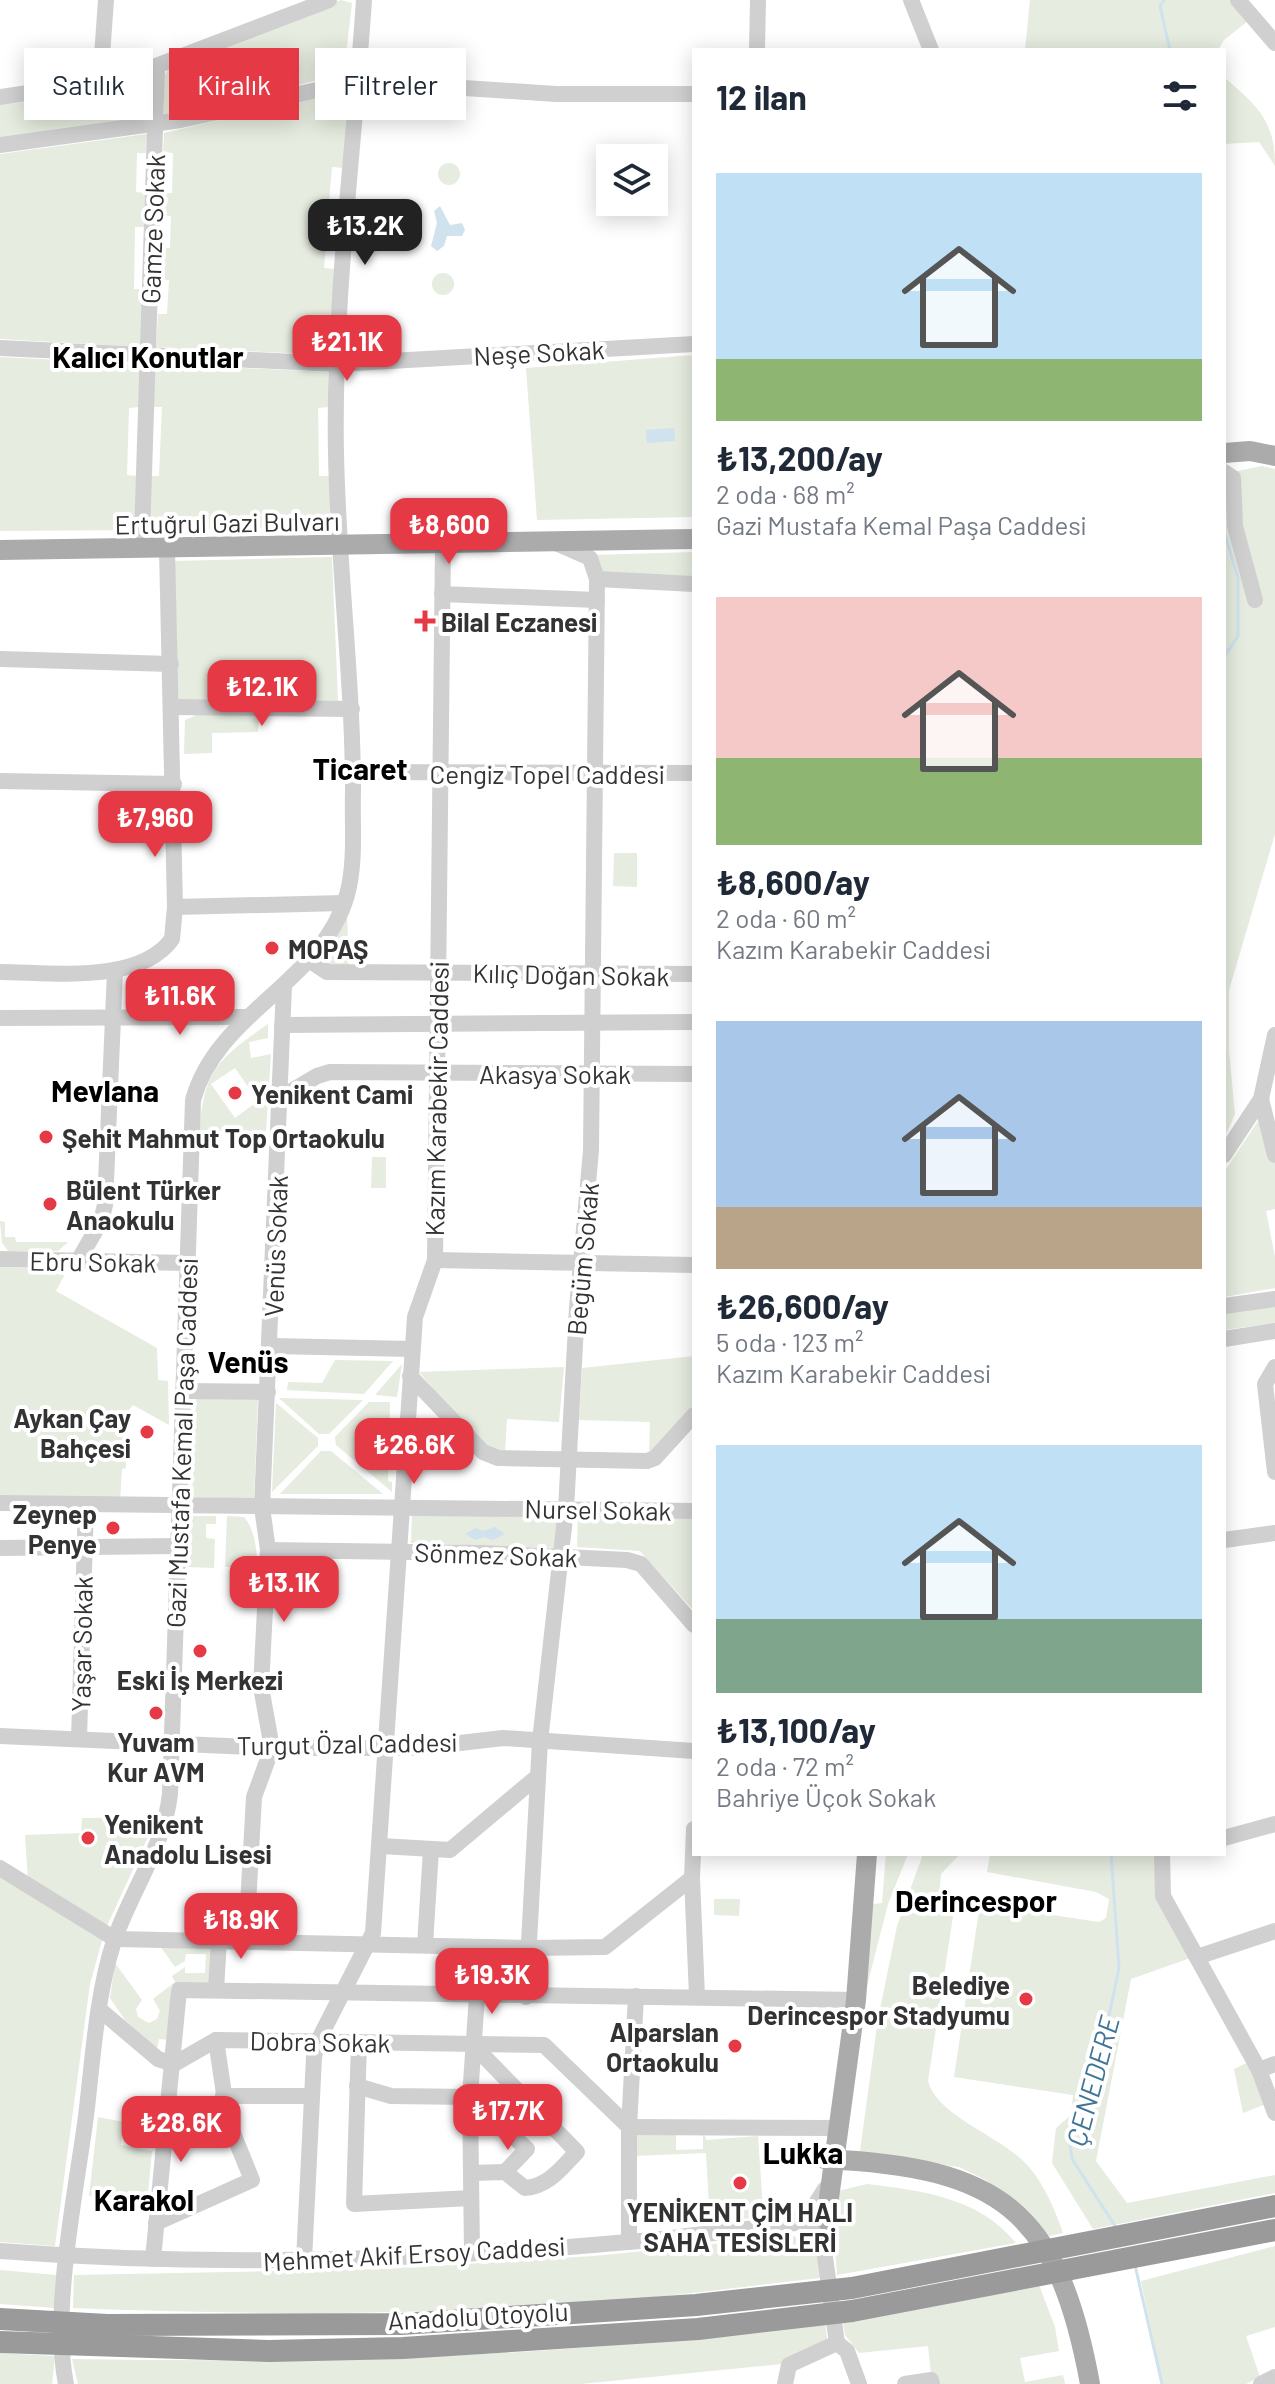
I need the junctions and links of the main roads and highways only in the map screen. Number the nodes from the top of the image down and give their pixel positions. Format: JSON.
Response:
{"nodes":[{"id":1,"x":1226,"y":440,"type":"edge"},
{"id":2,"x":1275,"y":443,"type":"edge"},
{"id":3,"x":1226,"y":453,"type":"edge"},
{"id":4,"x":1275,"y":456,"type":"edge"},
{"id":5,"x":692,"y":529,"type":"edge"},
{"id":6,"x":0,"y":538,"type":"edge"},
{"id":7,"x":692,"y":539,"type":"edge"},
{"id":8,"x":340,"y":540,"type":"junction"},
{"id":9,"x":0,"y":550,"type":"edge"},
{"id":10,"x":855,"y":1856,"type":"edge"},
{"id":11,"x":867,"y":1856,"type":"edge"},
{"id":12,"x":849,"y":1998,"type":"junction"},
{"id":13,"x":833,"y":2127,"type":"junction"},
{"id":14,"x":860,"y":2168,"type":"junction"},
{"id":15,"x":828,"y":2173,"type":"junction"},
{"id":16,"x":1275,"y":2206,"type":"edge"},
{"id":17,"x":826,"y":2220,"type":"road end"},
{"id":18,"x":1275,"y":2230,"type":"edge"},
{"id":19,"x":0,"y":2319,"type":"edge"},
{"id":20,"x":0,"y":2342,"type":"edge"},
{"id":21,"x":1077,"y":2384,"type":"edge"},
{"id":22,"x":1090,"y":2384,"type":"edge"}],
"edges":[{"from":1,"to":2,"type":"main road"},
{"from":3,"to":4,"type":"main road"},
{"from":5,"to":8,"type":"main road","name":"Ertuğrul Gazi Bulvarı"},
{"from":6,"to":8,"type":"main road","name":"Ertuğrul Gazi Bulvarı"},
{"from":7,"to":8,"type":"main road","name":"Ertuğrul Gazi Bulvarı"},
{"from":8,"to":9,"type":"main road","name":"Ertuğrul Gazi Bulvarı"},
{"from":10,"to":12,"type":"main road"},
{"from":11,"to":12,"type":"main road"},
{"from":12,"to":13,"type":"main road"},
{"from":13,"to":14,"type":"main road"},
{"from":13,"to":15,"type":"main road"},
{"from":14,"to":15,"type":"main road"},
{"from":14,"to":21,"type":"main road"},
{"from":14,"to":22,"type":"main road"},
{"from":15,"to":17,"type":"main road"},
{"from":16,"to":19,"type":"highway","name":"Anadolu Otoyolu"},
{"from":18,"to":20,"type":"highway","name":"Anadolu Otoyolu"}]}
